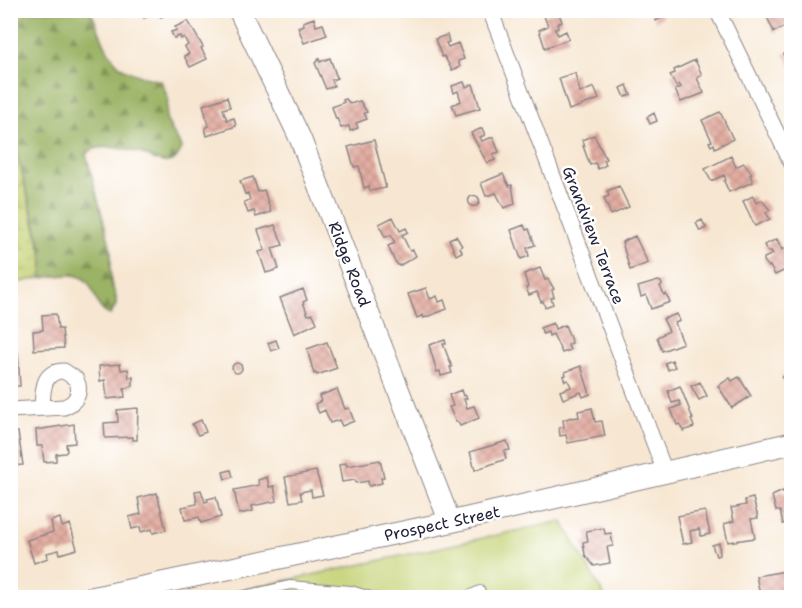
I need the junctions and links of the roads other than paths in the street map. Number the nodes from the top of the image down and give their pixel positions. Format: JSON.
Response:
{"nodes":[{"id":1,"x":239,"y":10,"type":"edge"},
{"id":2,"x":490,"y":10,"type":"edge"},
{"id":3,"x":717,"y":10,"type":"edge"},
{"id":4,"x":792,"y":164,"type":"edge"},
{"id":5,"x":42,"y":408,"type":"dead end"},
{"id":6,"x":10,"y":410,"type":"edge"},
{"id":7,"x":792,"y":443,"type":"edge"},
{"id":8,"x":664,"y":472,"type":"junction"},
{"id":9,"x":450,"y":522,"type":"junction"},
{"id":10,"x":92,"y":597,"type":"edge"},
{"id":11,"x":231,"y":597,"type":"edge"},
{"id":12,"x":378,"y":597,"type":"edge"},
{"id":13,"x":462,"y":597,"type":"edge"},
{"id":14,"x":484,"y":597,"type":"edge"}],
"edges":[{"from":1,"to":9,"type":"main road","name":"Ridge Road"},
{"from":2,"to":8,"type":"street","name":"Grandview Terrace"},
{"from":3,"to":4,"type":"street"},
{"from":5,"to":6,"type":"street"},
{"from":7,"to":8,"type":"main road","name":"Prospect Street"},
{"from":8,"to":9,"type":"main road","name":"Prospect Street"},
{"from":9,"to":10,"type":"main road","name":"Prospect Street"},
{"from":11,"to":12,"type":"lane"},
{"from":13,"to":14,"type":"lane"}]}
